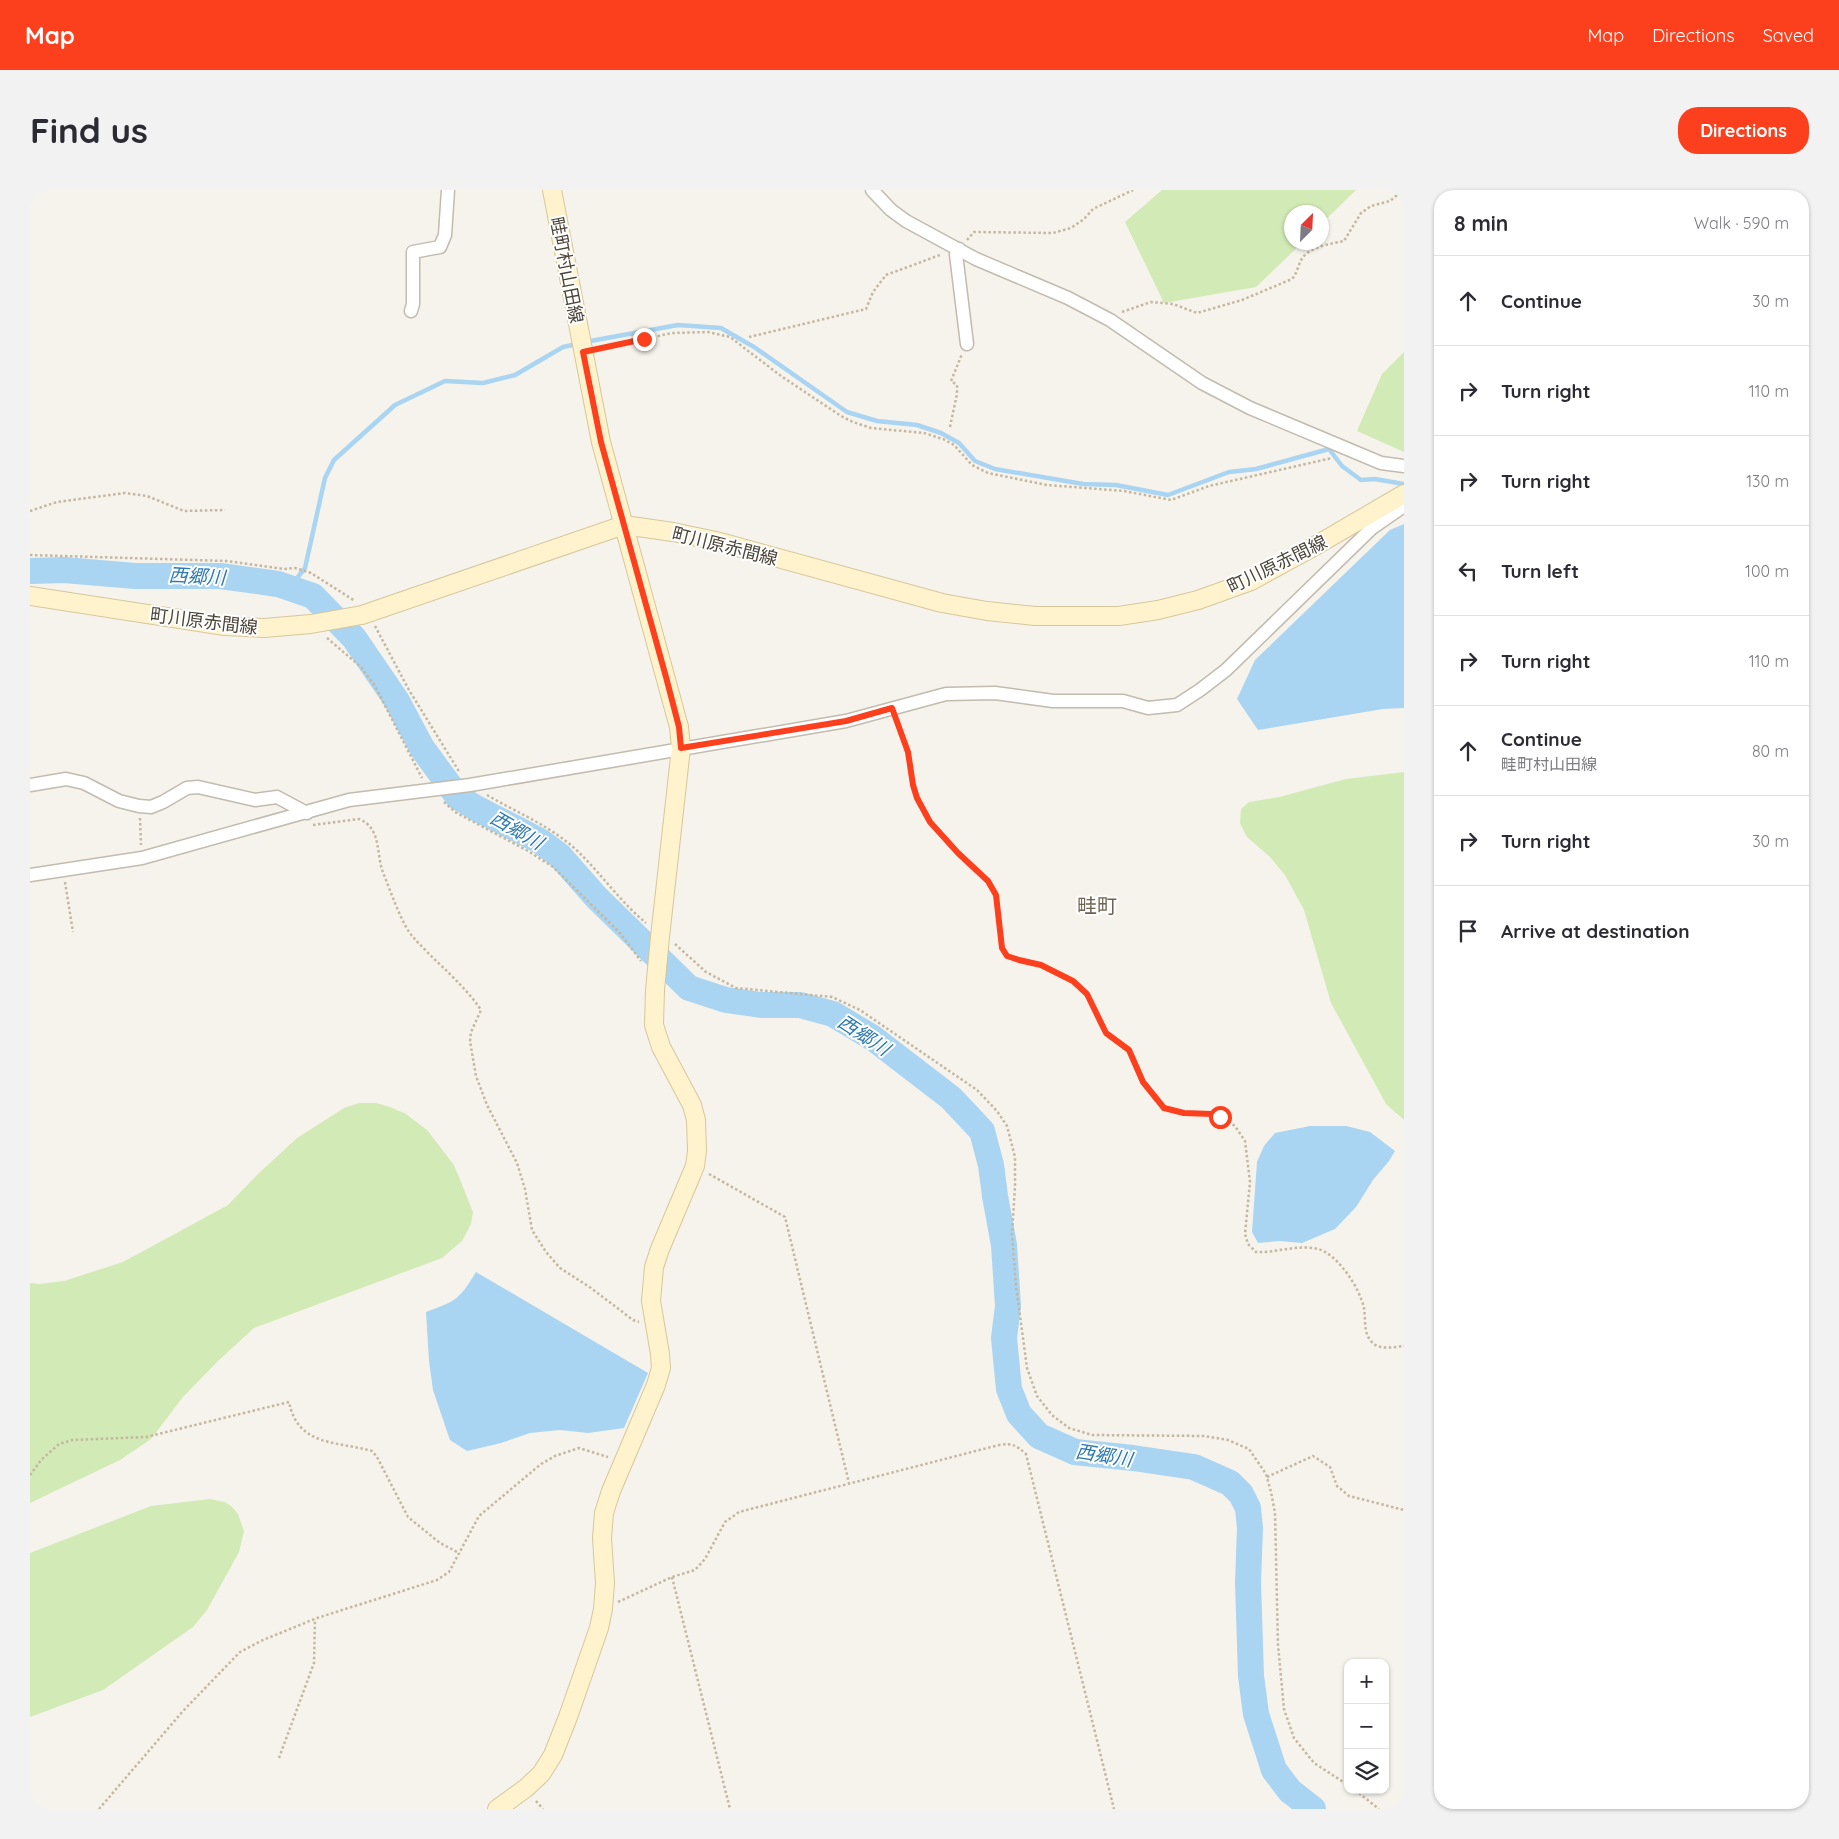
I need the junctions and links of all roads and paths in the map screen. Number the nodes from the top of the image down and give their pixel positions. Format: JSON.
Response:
{"nodes":[{"id":1,"x":448,"y":190,"type":"edge"},
{"id":2,"x":552,"y":190,"type":"edge"},
{"id":3,"x":1133,"y":190,"type":"edge"},
{"id":4,"x":1403,"y":190,"type":"edge"},
{"id":5,"x":876,"y":192,"type":"edge"},
{"id":6,"x":958,"y":251,"type":"junction"},
{"id":7,"x":412,"y":311,"type":"dead end"},
{"id":8,"x":1110,"y":320,"type":"junction"},
{"id":9,"x":749,"y":337,"type":"dead end"},
{"id":10,"x":967,"y":344,"type":"joint"},
{"id":11,"x":583,"y":352,"type":"junction"},
{"id":12,"x":950,"y":427,"type":"dead end"},
{"id":13,"x":1336,"y":457,"type":"dead end"},
{"id":14,"x":1404,"y":466,"type":"edge"},
{"id":15,"x":1404,"y":494,"type":"edge"},
{"id":16,"x":1404,"y":506,"type":"edge"},
{"id":17,"x":225,"y":510,"type":"dead end"},
{"id":18,"x":30,"y":511,"type":"edge"},
{"id":19,"x":624,"y":525,"type":"junction"},
{"id":20,"x":30,"y":555,"type":"edge"},
{"id":21,"x":30,"y":596,"type":"edge"},
{"id":22,"x":365,"y":614,"type":"junction"},
{"id":23,"x":310,"y":624,"type":"junction"},
{"id":24,"x":892,"y":708,"type":"junction"},
{"id":25,"x":681,"y":748,"type":"junction"},
{"id":26,"x":30,"y":785,"type":"edge"},
{"id":27,"x":468,"y":785,"type":"junction"},
{"id":28,"x":435,"y":790,"type":"junction"},
{"id":29,"x":139,"y":806,"type":"junction"},
{"id":30,"x":309,"y":819,"type":"junction"},
{"id":31,"x":142,"y":858,"type":"junction"},
{"id":32,"x":63,"y":871,"type":"junction"},
{"id":33,"x":30,"y":875,"type":"edge"},
{"id":34,"x":73,"y":932,"type":"dead end"},
{"id":35,"x":660,"y":934,"type":"junction"},
{"id":36,"x":656,"y":981,"type":"junction"},
{"id":37,"x":695,"y":1166,"type":"junction"},
{"id":38,"x":654,"y":1322,"type":"junction"},
{"id":39,"x":1404,"y":1346,"type":"edge"},
{"id":40,"x":624,"y":1463,"type":"junction"},
{"id":41,"x":30,"y":1475,"type":"edge"},
{"id":42,"x":1267,"y":1477,"type":"junction"},
{"id":43,"x":849,"y":1483,"type":"junction"},
{"id":44,"x":1404,"y":1510,"type":"edge"},
{"id":45,"x":459,"y":1553,"type":"junction"},
{"id":46,"x":672,"y":1577,"type":"junction"},
{"id":47,"x":603,"y":1609,"type":"junction"},
{"id":48,"x":315,"y":1619,"type":"junction"},
{"id":49,"x":279,"y":1758,"type":"dead end"},
{"id":50,"x":1344,"y":1782,"type":"edge"},
{"id":51,"x":1360,"y":1794,"type":"edge"},
{"id":52,"x":99,"y":1809,"type":"edge"},
{"id":53,"x":497,"y":1809,"type":"edge"},
{"id":54,"x":730,"y":1809,"type":"edge"},
{"id":55,"x":1114,"y":1809,"type":"edge"},
{"id":56,"x":1379,"y":1809,"type":"edge"}],
"edges":[{"from":1,"to":7,"type":"street"},
{"from":2,"to":11,"type":"main road","name":"畦町村山田線"},
{"from":3,"to":6,"type":"path"},
{"from":4,"to":8,"type":"path"},
{"from":5,"to":6,"type":"street"},
{"from":6,"to":8,"type":"street"},
{"from":6,"to":9,"type":"path"},
{"from":6,"to":10,"type":"street"},
{"from":8,"to":14,"type":"street"},
{"from":10,"to":12,"type":"path"},
{"from":11,"to":13,"type":"path"},
{"from":11,"to":19,"type":"main road","name":"畦町村山田線"},
{"from":15,"to":19,"type":"main road","name":"町川原赤間線"},
{"from":16,"to":24,"type":"street"},
{"from":17,"to":18,"type":"path"},
{"from":19,"to":22,"type":"main road","name":"町川原赤間線"},
{"from":19,"to":25,"type":"main road","name":"畦町村山田線"},
{"from":20,"to":22,"type":"path"},
{"from":21,"to":23,"type":"main road","name":"町川原赤間線"},
{"from":22,"to":23,"type":"main road","name":"町川原赤間線"},
{"from":22,"to":27,"type":"path"},
{"from":23,"to":28,"type":"path"},
{"from":24,"to":25,"type":"street"},
{"from":24,"to":39,"type":"path"},
{"from":25,"to":27,"type":"street"},
{"from":25,"to":35,"type":"main road","name":"畦町村山田線"},
{"from":26,"to":29,"type":"street"},
{"from":27,"to":28,"type":"street"},
{"from":27,"to":35,"type":"path"},
{"from":28,"to":30,"type":"street"},
{"from":28,"to":36,"type":"path"},
{"from":29,"to":30,"type":"street"},
{"from":29,"to":31,"type":"path"},
{"from":30,"to":31,"type":"street"},
{"from":30,"to":38,"type":"path"},
{"from":31,"to":32,"type":"street"},
{"from":32,"to":33,"type":"street"},
{"from":32,"to":34,"type":"path"},
{"from":35,"to":36,"type":"main road","name":"畦町村山田線"},
{"from":35,"to":42,"type":"path"},
{"from":36,"to":37,"type":"main road","name":"畦町村山田線"},
{"from":37,"to":38,"type":"main road","name":"畦町村山田線"},
{"from":37,"to":43,"type":"path"},
{"from":38,"to":40,"type":"main road","name":"畦町村山田線"},
{"from":40,"to":45,"type":"path"},
{"from":40,"to":47,"type":"main road","name":"畦町村山田線"},
{"from":41,"to":45,"type":"path"},
{"from":42,"to":44,"type":"path"},
{"from":42,"to":50,"type":"path"},
{"from":43,"to":46,"type":"path"},
{"from":43,"to":55,"type":"path"},
{"from":45,"to":48,"type":"path"},
{"from":46,"to":47,"type":"path"},
{"from":46,"to":54,"type":"path"},
{"from":47,"to":53,"type":"main road","name":"畦町村山田線"},
{"from":48,"to":49,"type":"path"},
{"from":48,"to":52,"type":"path"},
{"from":51,"to":56,"type":"path"}]}
